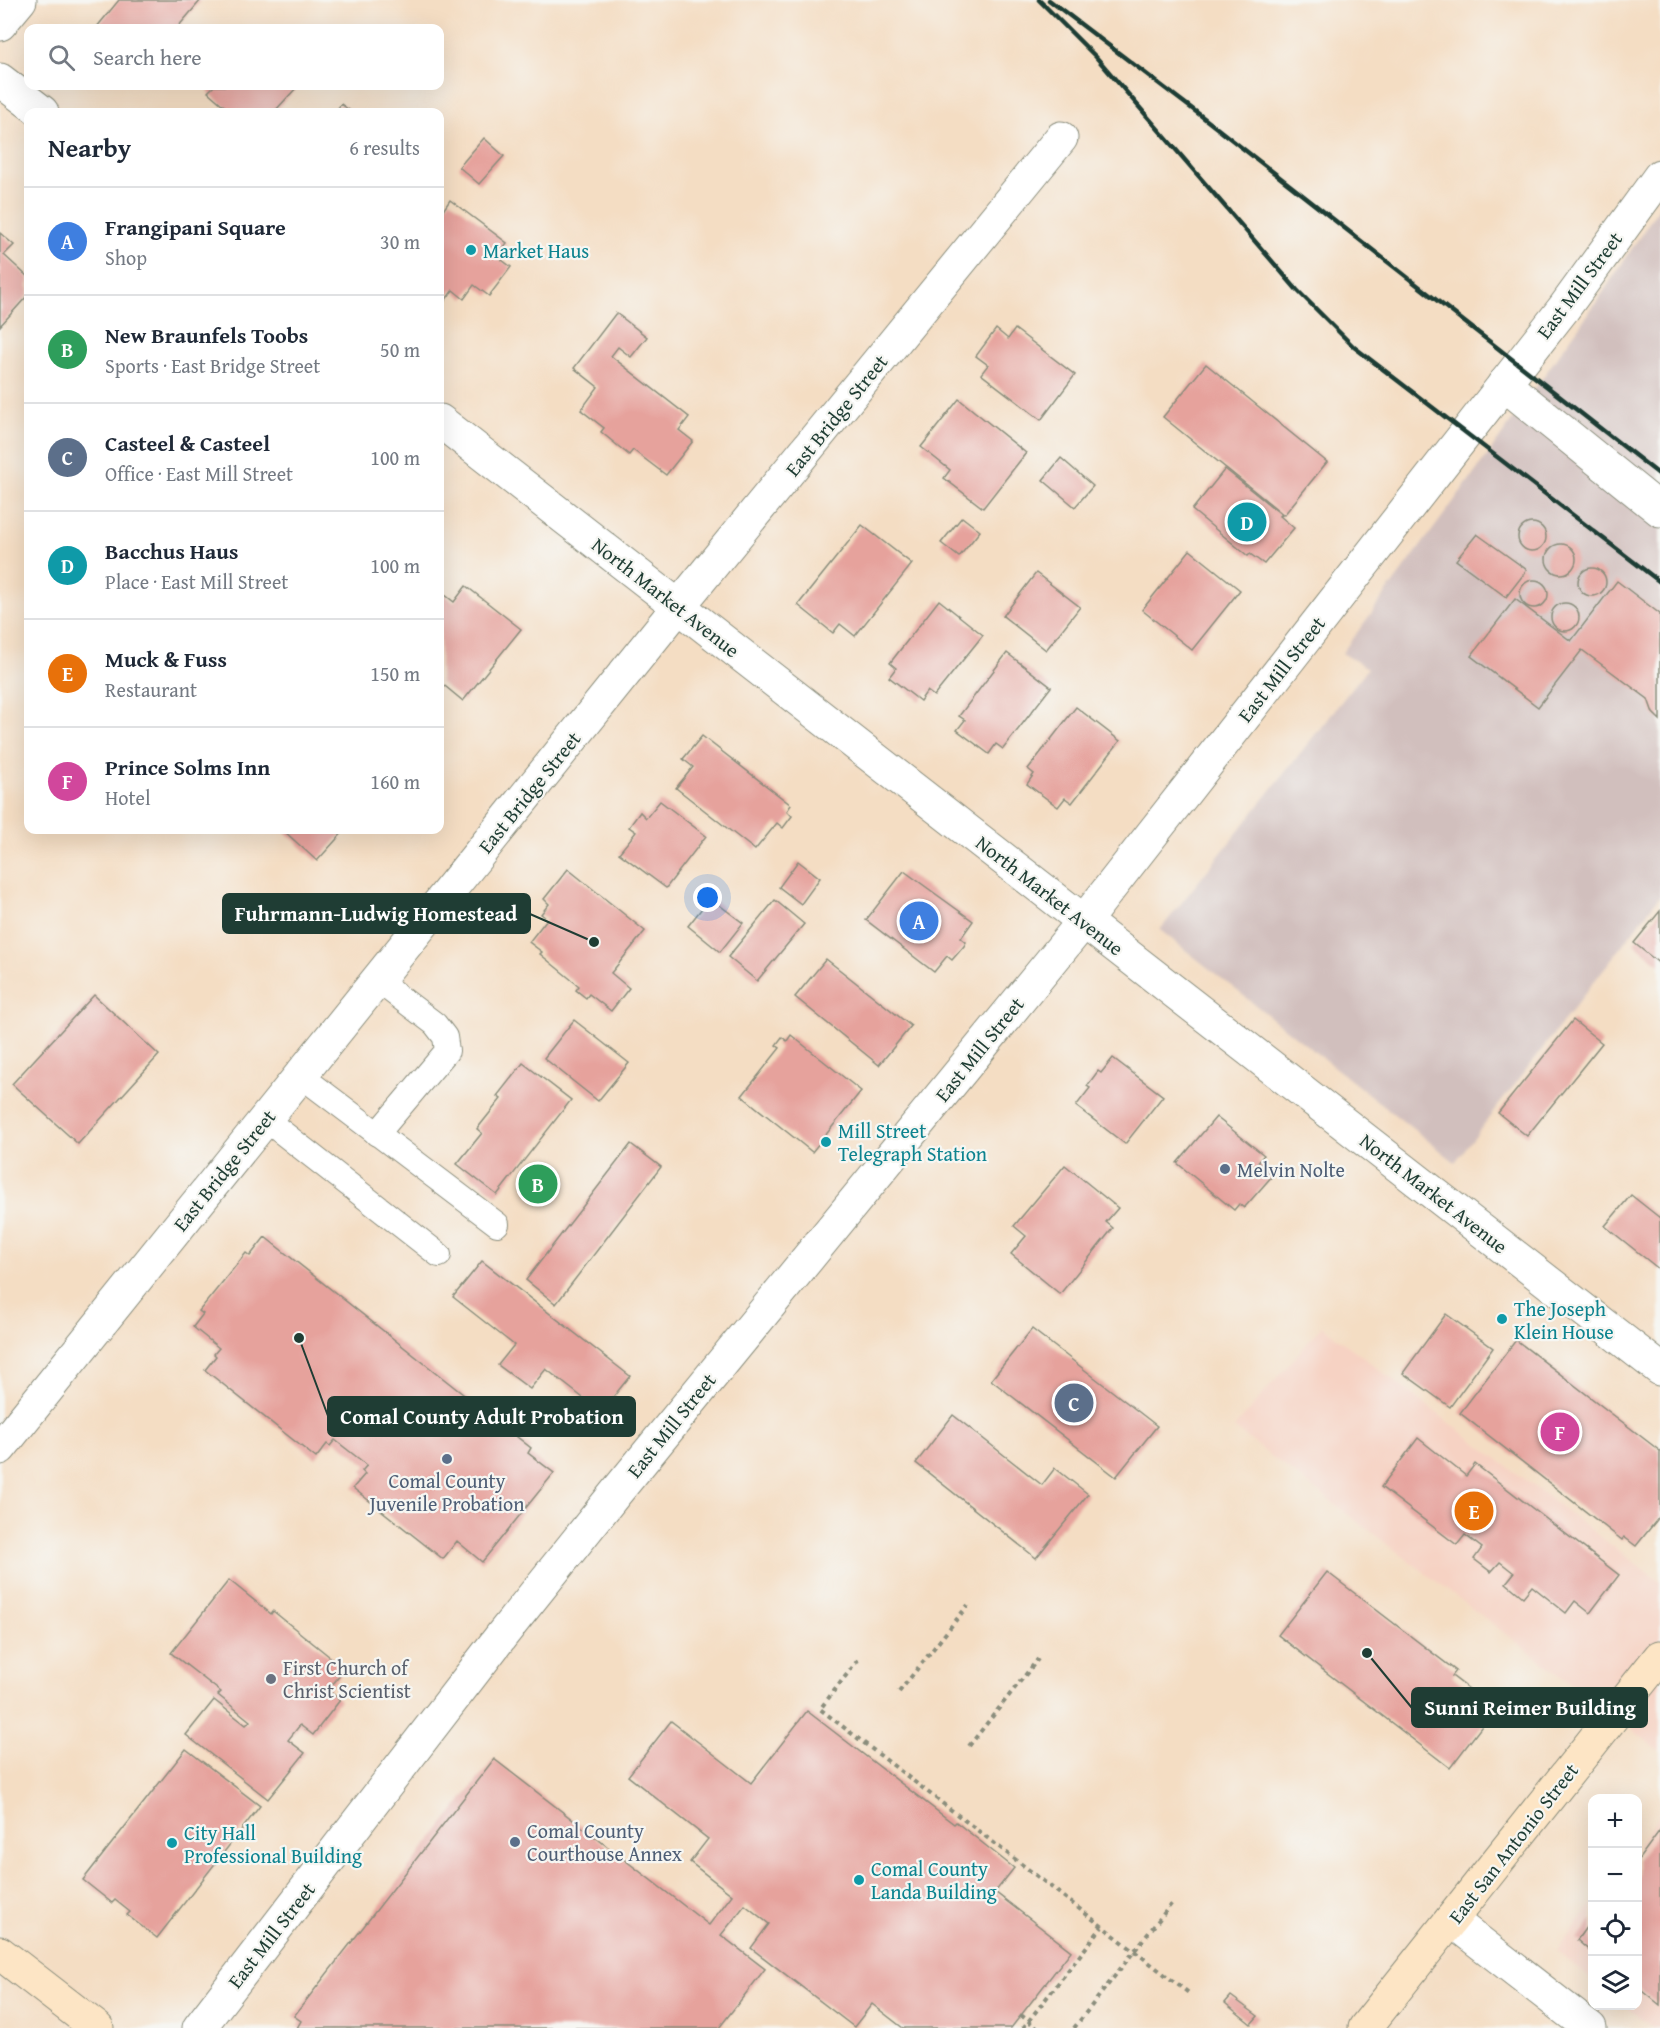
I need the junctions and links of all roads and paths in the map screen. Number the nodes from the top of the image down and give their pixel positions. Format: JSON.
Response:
{"nodes":[{"id":1,"x":20,"y":0,"type":"edge"},
{"id":2,"x":0,"y":24,"type":"edge"},
{"id":3,"x":0,"y":80,"type":"edge"},
{"id":4,"x":37,"y":108,"type":"edge"},
{"id":5,"x":1061,"y":138,"type":"dead end"},
{"id":6,"x":1660,"y":176,"type":"edge"},
{"id":7,"x":1504,"y":384,"type":"junction"},
{"id":8,"x":444,"y":424,"type":"edge"},
{"id":9,"x":1660,"y":510,"type":"edge"},
{"id":10,"x":678,"y":607,"type":"junction"},
{"id":11,"x":1084,"y":921,"type":"junction"},
{"id":12,"x":377,"y":980,"type":"junction"},
{"id":13,"x":300,"y":1075,"type":"junction"},
{"id":14,"x":265,"y":1119,"type":"junction"},
{"id":15,"x":377,"y":1134,"type":"junction"},
{"id":16,"x":497,"y":1224,"type":"dead end"},
{"id":17,"x":439,"y":1255,"type":"dead end"},
{"id":18,"x":1660,"y":1369,"type":"edge"},
{"id":19,"x":0,"y":1448,"type":"edge"},
{"id":20,"x":968,"y":1605,"type":"dead end"},
{"id":21,"x":1660,"y":1658,"type":"edge"},
{"id":22,"x":1038,"y":1659,"type":"dead end"},
{"id":23,"x":858,"y":1660,"type":"dead end"},
{"id":24,"x":899,"y":1692,"type":"dead end"},
{"id":25,"x":969,"y":1746,"type":"dead end"},
{"id":26,"x":1172,"y":1903,"type":"dead end"},
{"id":27,"x":1451,"y":1920,"type":"junction"},
{"id":28,"x":1102,"y":1927,"type":"junction"},
{"id":29,"x":1134,"y":1951,"type":"junction"},
{"id":30,"x":0,"y":1953,"type":"edge"},
{"id":31,"x":1190,"y":1994,"type":"dead end"},
{"id":32,"x":1021,"y":2015,"type":"dead end"},
{"id":33,"x":1028,"y":2021,"type":"junction"},
{"id":34,"x":97,"y":2028,"type":"edge"},
{"id":35,"x":199,"y":2028,"type":"edge"},
{"id":36,"x":1023,"y":2028,"type":"edge"},
{"id":37,"x":1037,"y":2028,"type":"edge"},
{"id":38,"x":1074,"y":2028,"type":"edge"},
{"id":39,"x":1365,"y":2028,"type":"edge"},
{"id":40,"x":1590,"y":2028,"type":"edge"}],
"edges":[{"from":1,"to":2,"type":"street"},
{"from":3,"to":4,"type":"street"},
{"from":5,"to":10,"type":"street","name":"East Bridge Street"},
{"from":6,"to":7,"type":"street","name":"East Mill Street"},
{"from":7,"to":9,"type":"street"},
{"from":7,"to":11,"type":"street","name":"East Mill Street"},
{"from":8,"to":10,"type":"street","name":"North Market Avenue"},
{"from":10,"to":11,"type":"street","name":"North Market Avenue"},
{"from":10,"to":12,"type":"street","name":"East Bridge Street"},
{"from":11,"to":18,"type":"street","name":"North Market Avenue"},
{"from":11,"to":35,"type":"street","name":"East Mill Street"},
{"from":12,"to":13,"type":"street","name":"East Bridge Street"},
{"from":12,"to":15,"type":"lane"},
{"from":13,"to":14,"type":"street","name":"East Bridge Street"},
{"from":13,"to":15,"type":"lane"},
{"from":14,"to":17,"type":"lane"},
{"from":14,"to":19,"type":"street","name":"East Bridge Street"},
{"from":15,"to":16,"type":"lane"},
{"from":20,"to":24,"type":"path"},
{"from":21,"to":27,"type":"main road","name":"East San Antonio Street"},
{"from":22,"to":25,"type":"path"},
{"from":23,"to":28,"type":"path"},
{"from":26,"to":29,"type":"path"},
{"from":27,"to":39,"type":"main road","name":"East San Antonio Street"},
{"from":27,"to":40,"type":"street"},
{"from":28,"to":29,"type":"path"},
{"from":28,"to":33,"type":"path"},
{"from":29,"to":31,"type":"path"},
{"from":29,"to":38,"type":"path"},
{"from":30,"to":34,"type":"main road"},
{"from":32,"to":33,"type":"path"},
{"from":33,"to":36,"type":"path"},
{"from":33,"to":37,"type":"path"}]}
